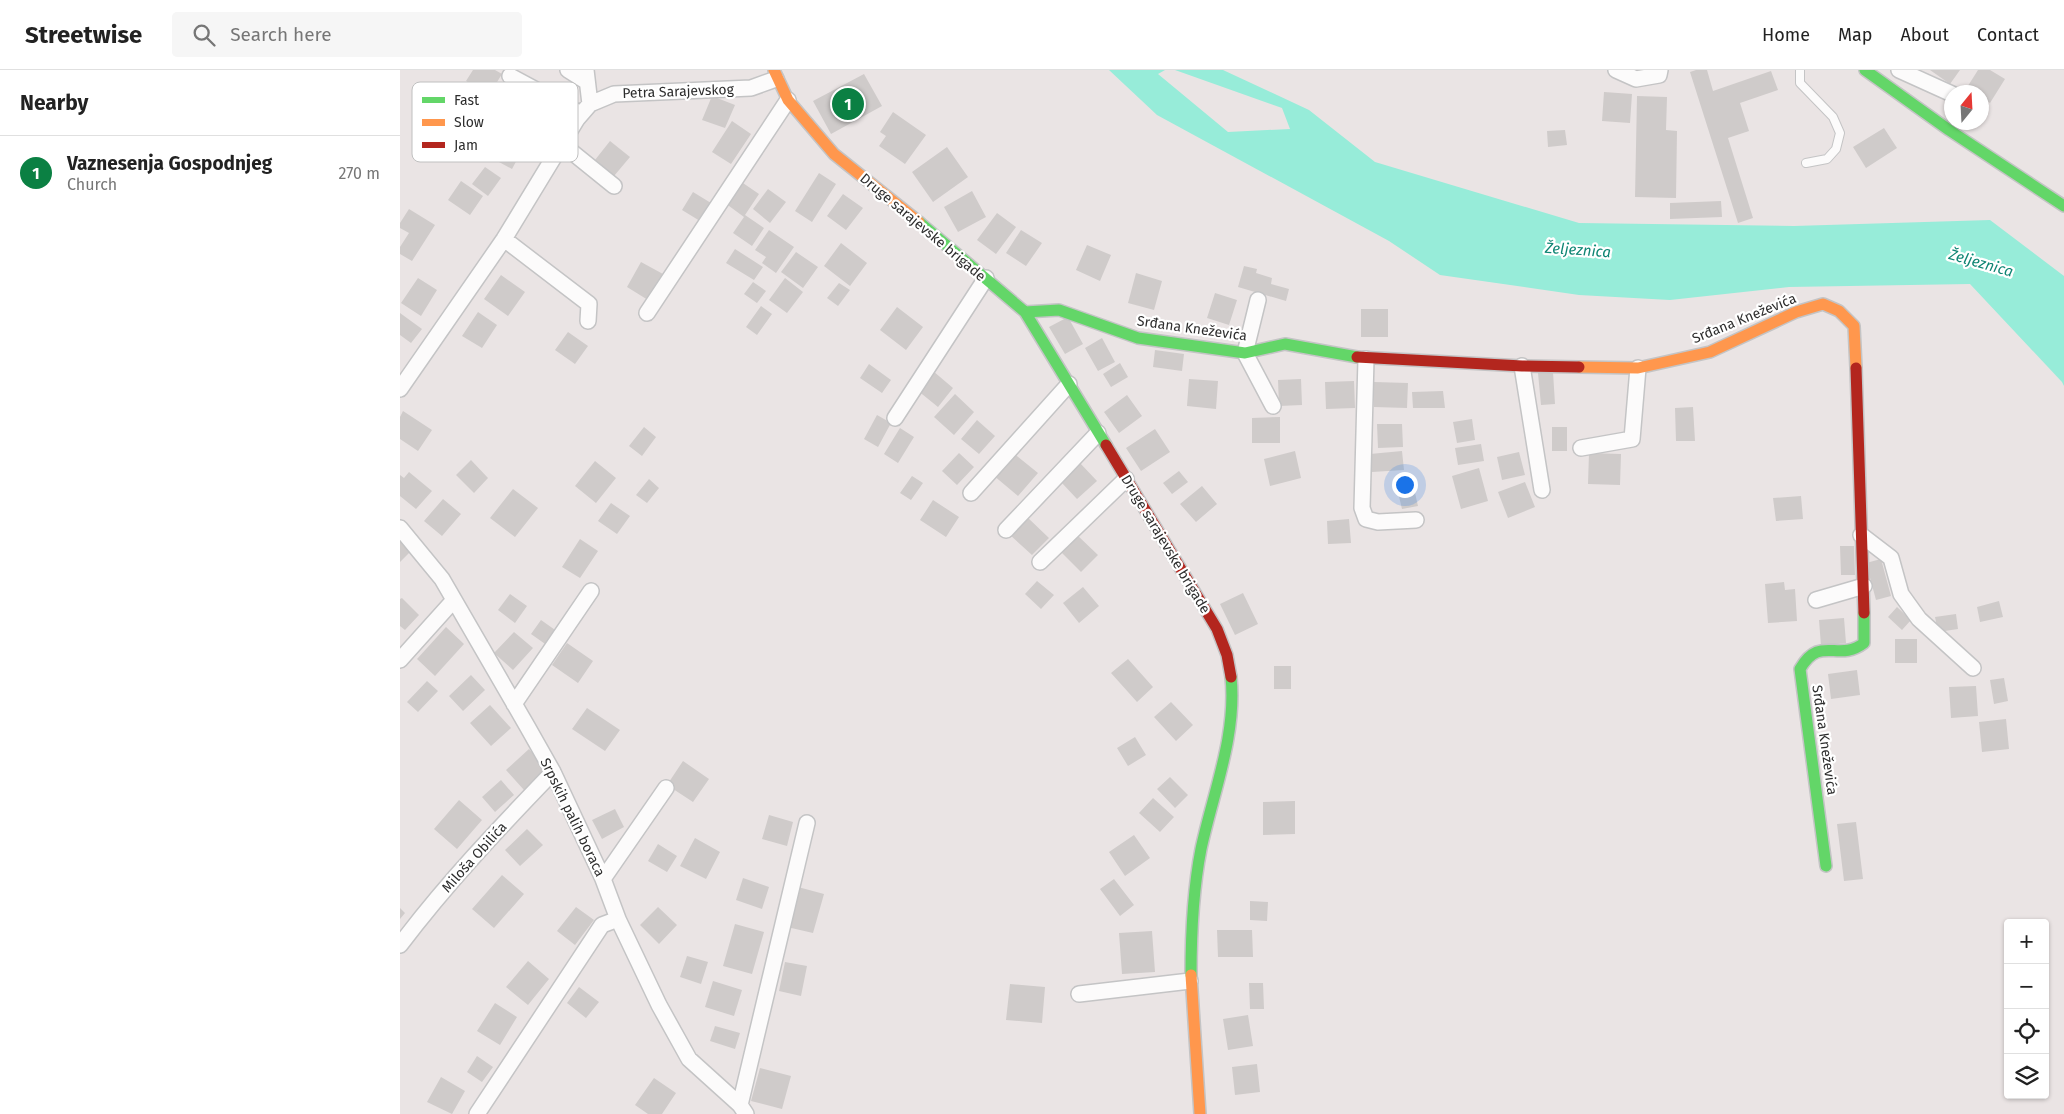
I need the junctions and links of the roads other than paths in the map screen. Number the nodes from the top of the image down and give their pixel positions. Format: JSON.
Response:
{"nodes":[{"id":1,"x":568,"y":70,"type":"edge"},
{"id":2,"x":1616,"y":70,"type":"edge"},
{"id":3,"x":1660,"y":70,"type":"edge"},
{"id":4,"x":1800,"y":70,"type":"edge"},
{"id":5,"x":1865,"y":70,"type":"edge"},
{"id":6,"x":1899,"y":70,"type":"edge"},
{"id":7,"x":775,"y":74,"type":"edge"},
{"id":8,"x":510,"y":76,"type":"dead end"},
{"id":9,"x":587,"y":76,"type":"edge"},
{"id":10,"x":524,"y":82,"type":"edge"},
{"id":11,"x":1944,"y":90,"type":"edge"},
{"id":12,"x":788,"y":100,"type":"junction"},
{"id":13,"x":578,"y":106,"type":"edge"},
{"id":14,"x":585,"y":109,"type":"junction"},
{"id":15,"x":578,"y":120,"type":"edge"},
{"id":16,"x":578,"y":157,"type":"edge"},
{"id":17,"x":551,"y":162,"type":"edge"},
{"id":18,"x":1806,"y":164,"type":"dead end"},
{"id":19,"x":614,"y":186,"type":"dead end"},
{"id":20,"x":2064,"y":206,"type":"edge"},
{"id":21,"x":504,"y":239,"type":"junction"},
{"id":22,"x":986,"y":278,"type":"junction"},
{"id":23,"x":1258,"y":300,"type":"dead end"},
{"id":24,"x":1025,"y":312,"type":"junction"},
{"id":25,"x":647,"y":313,"type":"dead end"},
{"id":26,"x":588,"y":321,"type":"dead end"},
{"id":27,"x":1245,"y":353,"type":"junction"},
{"id":28,"x":1366,"y":359,"type":"junction"},
{"id":29,"x":1522,"y":366,"type":"junction"},
{"id":30,"x":1638,"y":368,"type":"junction"},
{"id":31,"x":1069,"y":384,"type":"junction"},
{"id":32,"x":400,"y":389,"type":"edge"},
{"id":33,"x":1273,"y":406,"type":"dead end"},
{"id":34,"x":895,"y":418,"type":"dead end"},
{"id":35,"x":1098,"y":433,"type":"junction"},
{"id":36,"x":1581,"y":448,"type":"dead end"},
{"id":37,"x":1126,"y":479,"type":"junction"},
{"id":38,"x":1542,"y":490,"type":"dead end"},
{"id":39,"x":971,"y":493,"type":"dead end"},
{"id":40,"x":1416,"y":520,"type":"dead end"},
{"id":41,"x":400,"y":528,"type":"edge"},
{"id":42,"x":1006,"y":530,"type":"dead end"},
{"id":43,"x":1861,"y":536,"type":"junction"},
{"id":44,"x":1040,"y":562,"type":"dead end"},
{"id":45,"x":1864,"y":586,"type":"junction"},
{"id":46,"x":591,"y":591,"type":"dead end"},
{"id":47,"x":1816,"y":600,"type":"dead end"},
{"id":48,"x":453,"y":601,"type":"junction"},
{"id":49,"x":400,"y":660,"type":"edge"},
{"id":50,"x":1973,"y":668,"type":"dead end"},
{"id":51,"x":514,"y":704,"type":"junction"},
{"id":52,"x":553,"y":772,"type":"junction"},
{"id":53,"x":666,"y":788,"type":"dead end"},
{"id":54,"x":807,"y":823,"type":"dead end"},
{"id":55,"x":1826,"y":866,"type":"dead end"},
{"id":56,"x":603,"y":879,"type":"junction"},
{"id":57,"x":618,"y":919,"type":"junction"},
{"id":58,"x":400,"y":945,"type":"edge"},
{"id":59,"x":1190,"y":981,"type":"junction"},
{"id":60,"x":1079,"y":994,"type":"dead end"},
{"id":61,"x":743,"y":1110,"type":"edge"},
{"id":62,"x":477,"y":1114,"type":"edge"},
{"id":63,"x":1200,"y":1114,"type":"edge"}],
"edges":[{"from":1,"to":9,"type":"street"},
{"from":2,"to":3,"type":"street"},
{"from":4,"to":18,"type":"lane"},
{"from":5,"to":20,"type":"main road"},
{"from":6,"to":11,"type":"street"},
{"from":7,"to":12,"type":"main road","name":"Druge sarajevske brigade"},
{"from":7,"to":14,"type":"street","name":"Petra Sarajevskog"},
{"from":8,"to":10,"type":"street"},
{"from":9,"to":14,"type":"street"},
{"from":12,"to":22,"type":"main road","name":"Druge sarajevske brigade"},
{"from":12,"to":25,"type":"street"},
{"from":13,"to":14,"type":"street"},
{"from":14,"to":15,"type":"street"},
{"from":16,"to":19,"type":"street"},
{"from":17,"to":21,"type":"street"},
{"from":21,"to":26,"type":"street"},
{"from":21,"to":32,"type":"street"},
{"from":22,"to":24,"type":"main road","name":"Druge sarajevske brigade"},
{"from":22,"to":34,"type":"street"},
{"from":23,"to":27,"type":"street"},
{"from":24,"to":27,"type":"main road","name":"Srđana Kneževića"},
{"from":24,"to":31,"type":"main road","name":"Druge sarajevske brigade"},
{"from":27,"to":28,"type":"main road","name":"Srđana Kneževića"},
{"from":27,"to":33,"type":"street"},
{"from":28,"to":29,"type":"main road","name":"Srđana Kneževića"},
{"from":28,"to":40,"type":"street"},
{"from":29,"to":30,"type":"main road","name":"Srđana Kneževića"},
{"from":29,"to":38,"type":"street"},
{"from":30,"to":36,"type":"street"},
{"from":30,"to":43,"type":"main road","name":"Srđana Kneževića"},
{"from":31,"to":35,"type":"main road","name":"Druge sarajevske brigade"},
{"from":31,"to":39,"type":"street"},
{"from":35,"to":37,"type":"main road","name":"Druge sarajevske brigade"},
{"from":35,"to":42,"type":"street"},
{"from":37,"to":44,"type":"street"},
{"from":37,"to":59,"type":"main road","name":"Druge sarajevske brigade"},
{"from":41,"to":48,"type":"street","name":"Srpskih palih boraca"},
{"from":43,"to":45,"type":"main road","name":"Srđana Kneževića"},
{"from":43,"to":50,"type":"street"},
{"from":45,"to":47,"type":"street"},
{"from":45,"to":55,"type":"main road","name":"Srđana Kneževića"},
{"from":46,"to":51,"type":"street"},
{"from":48,"to":49,"type":"street"},
{"from":48,"to":51,"type":"street","name":"Srpskih palih boraca"},
{"from":51,"to":52,"type":"street","name":"Srpskih palih boraca"},
{"from":52,"to":56,"type":"street","name":"Srpskih palih boraca"},
{"from":52,"to":58,"type":"street","name":"Miloša Obilića"},
{"from":53,"to":56,"type":"street"},
{"from":54,"to":61,"type":"street","name":"Srpskih palih boraca"},
{"from":56,"to":57,"type":"street","name":"Srpskih palih boraca"},
{"from":57,"to":61,"type":"street","name":"Srpskih palih boraca"},
{"from":57,"to":62,"type":"street"},
{"from":59,"to":60,"type":"street"},
{"from":59,"to":63,"type":"main road","name":"Druge sarajevske brigade"}]}
